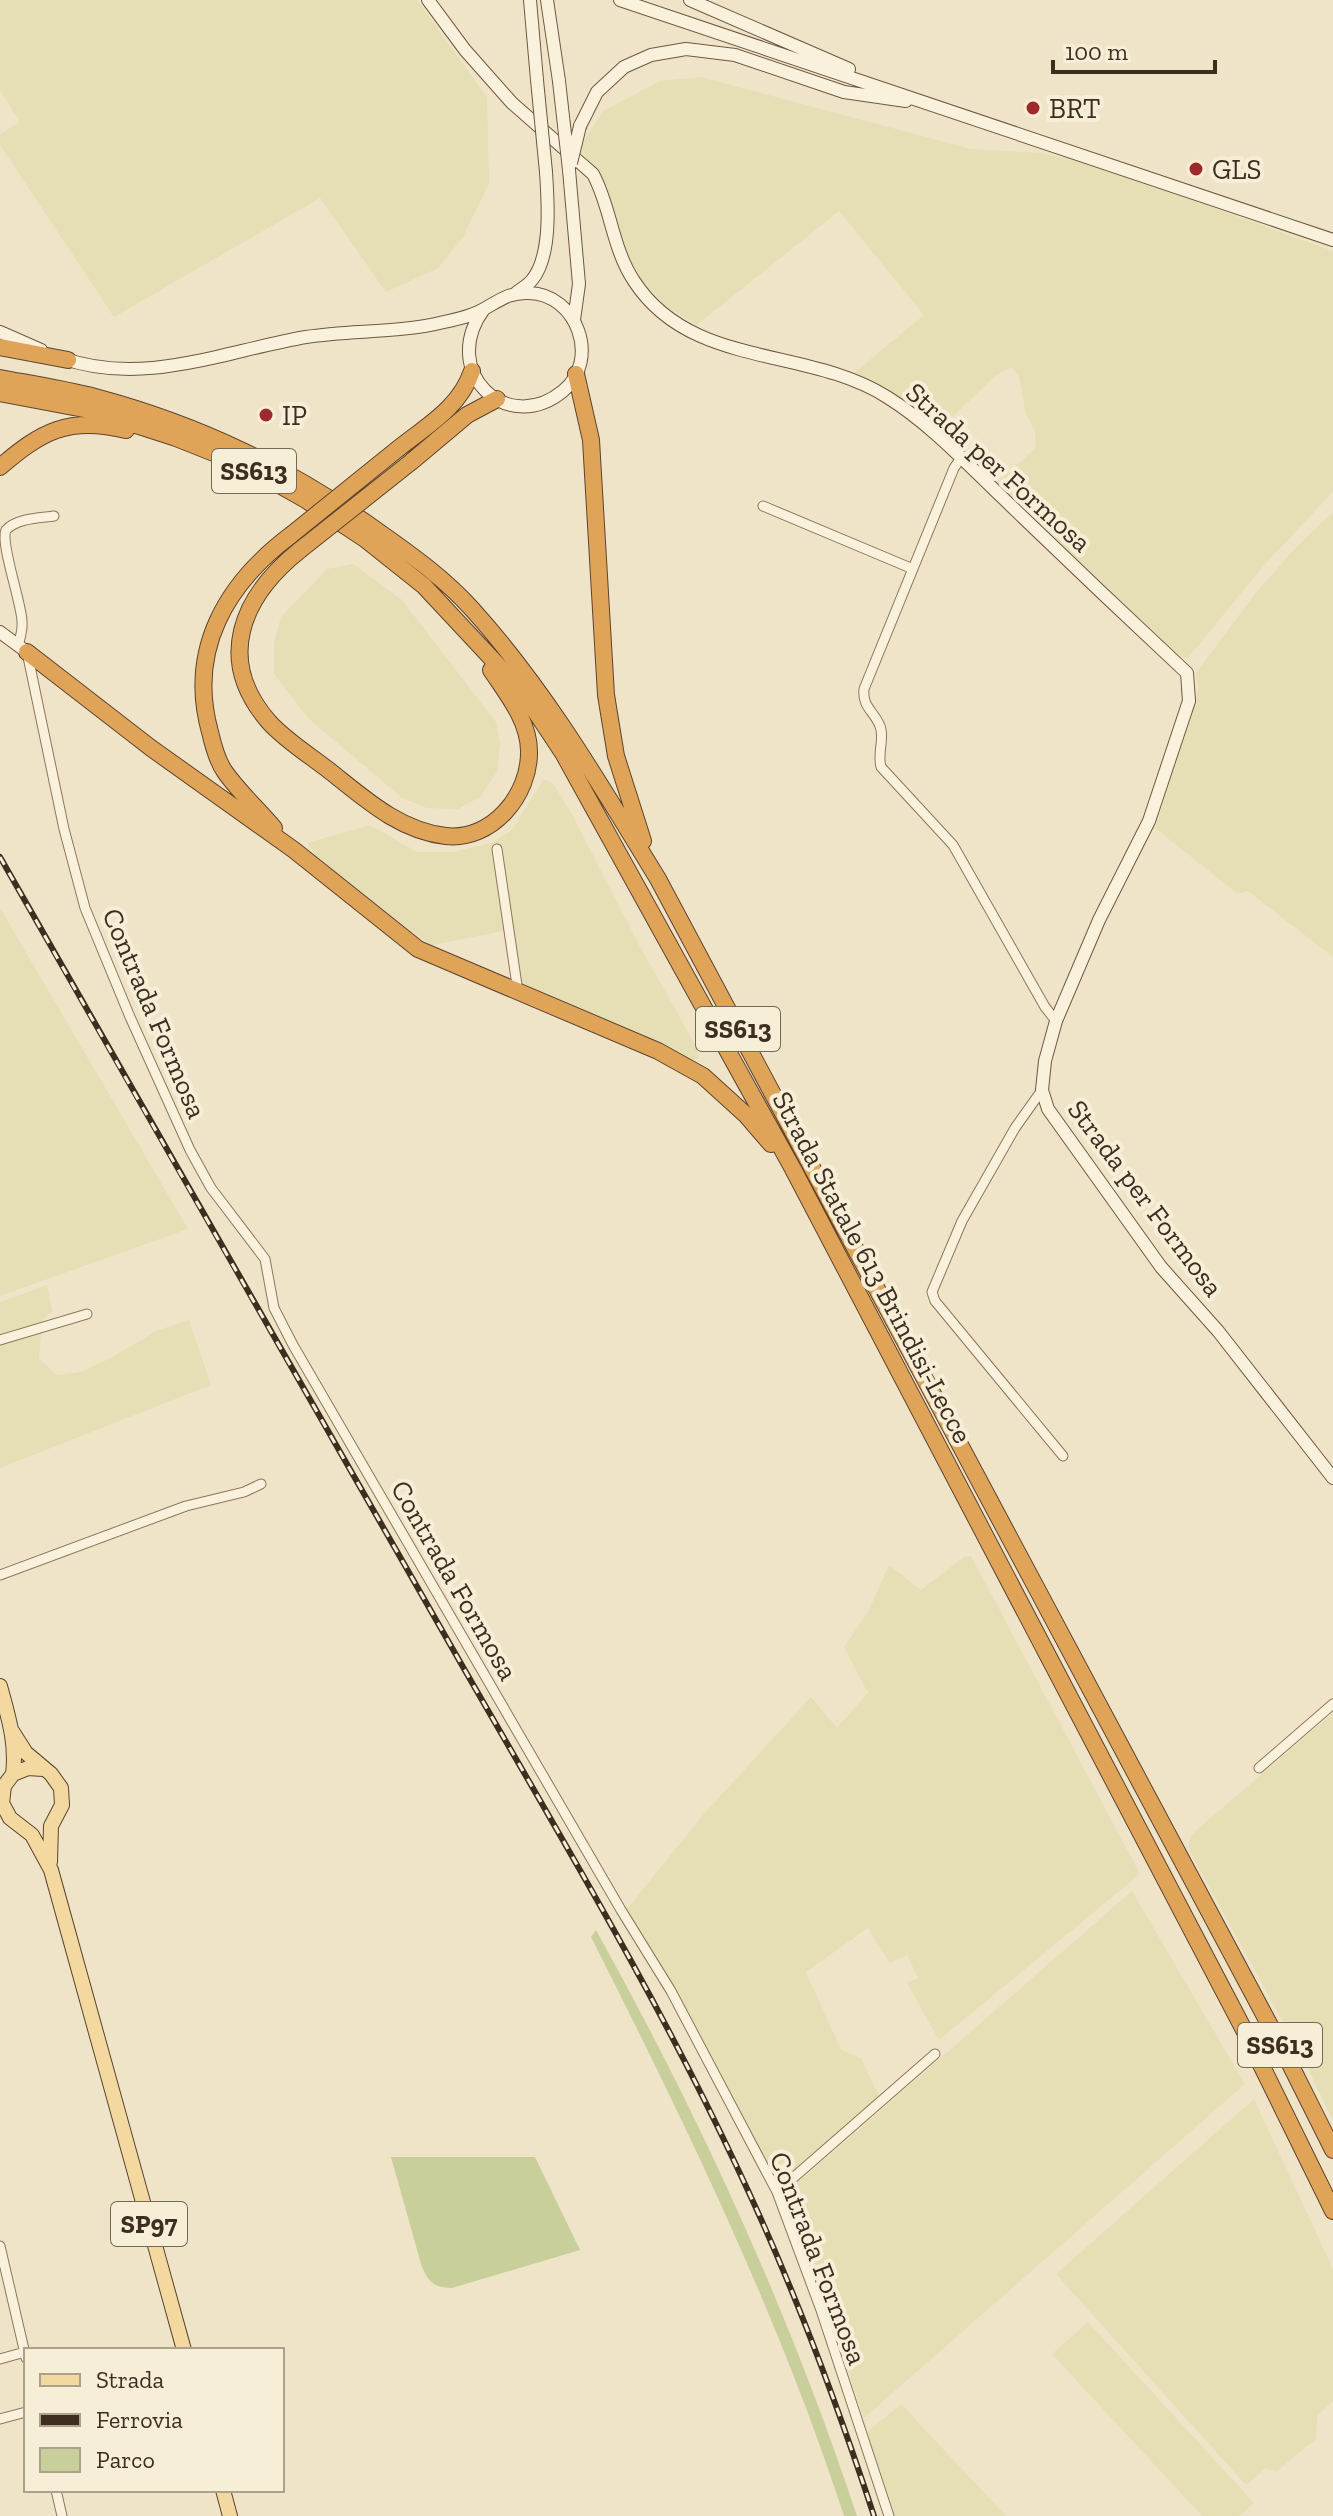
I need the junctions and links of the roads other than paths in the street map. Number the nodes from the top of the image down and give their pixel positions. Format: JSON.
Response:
{"nodes":[{"id":1,"x":428,"y":0,"type":"edge"},
{"id":2,"x":530,"y":0,"type":"edge"},
{"id":3,"x":547,"y":0,"type":"edge"},
{"id":4,"x":620,"y":0,"type":"edge"},
{"id":5,"x":690,"y":0,"type":"edge"},
{"id":6,"x":937,"y":105,"type":"junction"},
{"id":7,"x":569,"y":170,"type":"junction"},
{"id":8,"x":1333,"y":240,"type":"edge"},
{"id":9,"x":516,"y":293,"type":"junction"},
{"id":10,"x":484,"y":309,"type":"junction"},
{"id":11,"x":574,"y":320,"type":"junction"},
{"id":12,"x":0,"y":332,"type":"edge"},
{"id":13,"x":0,"y":347,"type":"edge"},
{"id":14,"x":68,"y":360,"type":"junction"},
{"id":15,"x":472,"y":371,"type":"junction"},
{"id":16,"x":576,"y":374,"type":"junction"},
{"id":17,"x":0,"y":378,"type":"edge"},
{"id":18,"x":0,"y":393,"type":"edge"},
{"id":19,"x":497,"y":399,"type":"junction"},
{"id":20,"x":176,"y":438,"type":"junction"},
{"id":21,"x":961,"y":458,"type":"junction"},
{"id":22,"x":0,"y":467,"type":"edge"},
{"id":23,"x":763,"y":506,"type":"dead end"},
{"id":24,"x":54,"y":516,"type":"dead end"},
{"id":25,"x":913,"y":569,"type":"junction"},
{"id":26,"x":0,"y":632,"type":"edge"},
{"id":27,"x":466,"y":632,"type":"junction"},
{"id":28,"x":22,"y":649,"type":"junction"},
{"id":29,"x":497,"y":849,"type":"dead end"},
{"id":30,"x":294,"y":850,"type":"junction"},
{"id":31,"x":658,"y":879,"type":"junction"},
{"id":32,"x":519,"y":993,"type":"junction"},
{"id":33,"x":1056,"y":1021,"type":"junction"},
{"id":34,"x":1042,"y":1090,"type":"junction"},
{"id":35,"x":793,"y":1169,"type":"junction"},
{"id":36,"x":87,"y":1314,"type":"dead end"},
{"id":37,"x":0,"y":1340,"type":"edge"},
{"id":38,"x":1063,"y":1456,"type":"dead end"},
{"id":39,"x":1333,"y":1478,"type":"edge"},
{"id":40,"x":261,"y":1484,"type":"dead end"},
{"id":41,"x":0,"y":1575,"type":"edge"},
{"id":42,"x":0,"y":1686,"type":"edge"},
{"id":43,"x":1333,"y":1704,"type":"edge"},
{"id":44,"x":12,"y":1731,"type":"junction"},
{"id":45,"x":1259,"y":1768,"type":"dead end"},
{"id":46,"x":43,"y":1769,"type":"junction"},
{"id":47,"x":6,"y":1784,"type":"edge"},
{"id":48,"x":0,"y":1817,"type":"edge"},
{"id":49,"x":53,"y":1820,"type":"junction"},
{"id":50,"x":19,"y":1825,"type":"junction"},
{"id":51,"x":51,"y":1870,"type":"junction"},
{"id":52,"x":935,"y":2054,"type":"dead end"},
{"id":53,"x":1333,"y":2150,"type":"edge"},
{"id":54,"x":777,"y":2192,"type":"junction"},
{"id":55,"x":1333,"y":2211,"type":"edge"},
{"id":56,"x":0,"y":2247,"type":"edge"},
{"id":57,"x":183,"y":2348,"type":"edge"},
{"id":58,"x":24,"y":2351,"type":"edge"},
{"id":59,"x":24,"y":2355,"type":"edge"},
{"id":60,"x":0,"y":2359,"type":"edge"},
{"id":61,"x":24,"y":2413,"type":"edge"},
{"id":62,"x":0,"y":2419,"type":"edge"},
{"id":63,"x":56,"y":2492,"type":"edge"},
{"id":64,"x":224,"y":2492,"type":"edge"},
{"id":65,"x":62,"y":2516,"type":"edge"},
{"id":66,"x":230,"y":2516,"type":"edge"},
{"id":67,"x":889,"y":2516,"type":"edge"}],
"edges":[{"from":1,"to":21,"type":"street","name":"Strada per Formosa"},
{"from":2,"to":9,"type":"street","bridge":true},
{"from":3,"to":7,"type":"street","bridge":true},
{"from":4,"to":6,"type":"street"},
{"from":5,"to":6,"type":"street"},
{"from":6,"to":7,"type":"street","bridge":true},
{"from":6,"to":8,"type":"street"},
{"from":7,"to":11,"type":"street"},
{"from":9,"to":10,"type":"street"},
{"from":9,"to":11,"type":"street"},
{"from":10,"to":14,"type":"street"},
{"from":10,"to":15,"type":"street"},
{"from":11,"to":16,"type":"street"},
{"from":12,"to":14,"type":"street"},
{"from":13,"to":14,"type":"highway"},
{"from":15,"to":19,"type":"street"},
{"from":15,"to":30,"type":"highway","bridge":true},
{"from":16,"to":19,"type":"street"},
{"from":16,"to":31,"type":"highway"},
{"from":17,"to":31,"type":"highway","name":"Strada Statale 613 Brindisi-Lecce","number":"SS613"},
{"from":18,"to":20,"type":"highway","name":"Strada Statale 613 Brindisi-Lecce","number":"SS613"},
{"from":19,"to":27,"type":"highway","bridge":true},
{"from":20,"to":22,"type":"highway"},
{"from":20,"to":27,"type":"highway","name":"Strada Statale 613 Brindisi-Lecce","number":"SS613"},
{"from":21,"to":25,"type":"street"},
{"from":21,"to":33,"type":"street","name":"Strada per Formosa"},
{"from":23,"to":25,"type":"street"},
{"from":24,"to":28,"type":"street","name":"Contrada Formosa"},
{"from":25,"to":33,"type":"street"},
{"from":26,"to":28,"type":"street"},
{"from":27,"to":35,"type":"highway","name":"Strada Statale 613 Brindisi-Lecce","number":"SS613"},
{"from":28,"to":30,"type":"highway"},
{"from":28,"to":54,"type":"street","name":"Contrada Formosa"},
{"from":29,"to":32,"type":"street"},
{"from":30,"to":32,"type":"highway"},
{"from":31,"to":53,"type":"highway","name":"Strada Statale 613 Brindisi-Lecce","number":"SS613"},
{"from":32,"to":35,"type":"highway"},
{"from":33,"to":34,"type":"street","name":"Strada per Formosa"},
{"from":34,"to":38,"type":"street","name":"Strada per Formosa"},
{"from":34,"to":39,"type":"street","name":"Strada per Formosa"},
{"from":35,"to":55,"type":"highway","name":"Strada Statale 613 Brindisi-Lecce","number":"SS613"},
{"from":36,"to":37,"type":"street"},
{"from":40,"to":41,"type":"street"},
{"from":42,"to":44,"type":"main road"},
{"from":43,"to":45,"type":"street"},
{"from":44,"to":46,"type":"main road"},
{"from":44,"to":47,"type":"main road"},
{"from":46,"to":47,"type":"main road"},
{"from":46,"to":49,"type":"main road"},
{"from":47,"to":50,"type":"main road"},
{"from":48,"to":50,"type":"street"},
{"from":49,"to":50,"type":"main road"},
{"from":49,"to":51,"type":"main road","number":"SP97"},
{"from":50,"to":51,"type":"main road","number":"SP97"},
{"from":51,"to":57,"type":"main road","number":"SP97"},
{"from":52,"to":54,"type":"street"},
{"from":54,"to":67,"type":"street","name":"Contrada Formosa"},
{"from":56,"to":58,"type":"street"},
{"from":59,"to":60,"type":"street"},
{"from":61,"to":62,"type":"street"},
{"from":63,"to":65,"type":"street"},
{"from":64,"to":66,"type":"main road"}]}
